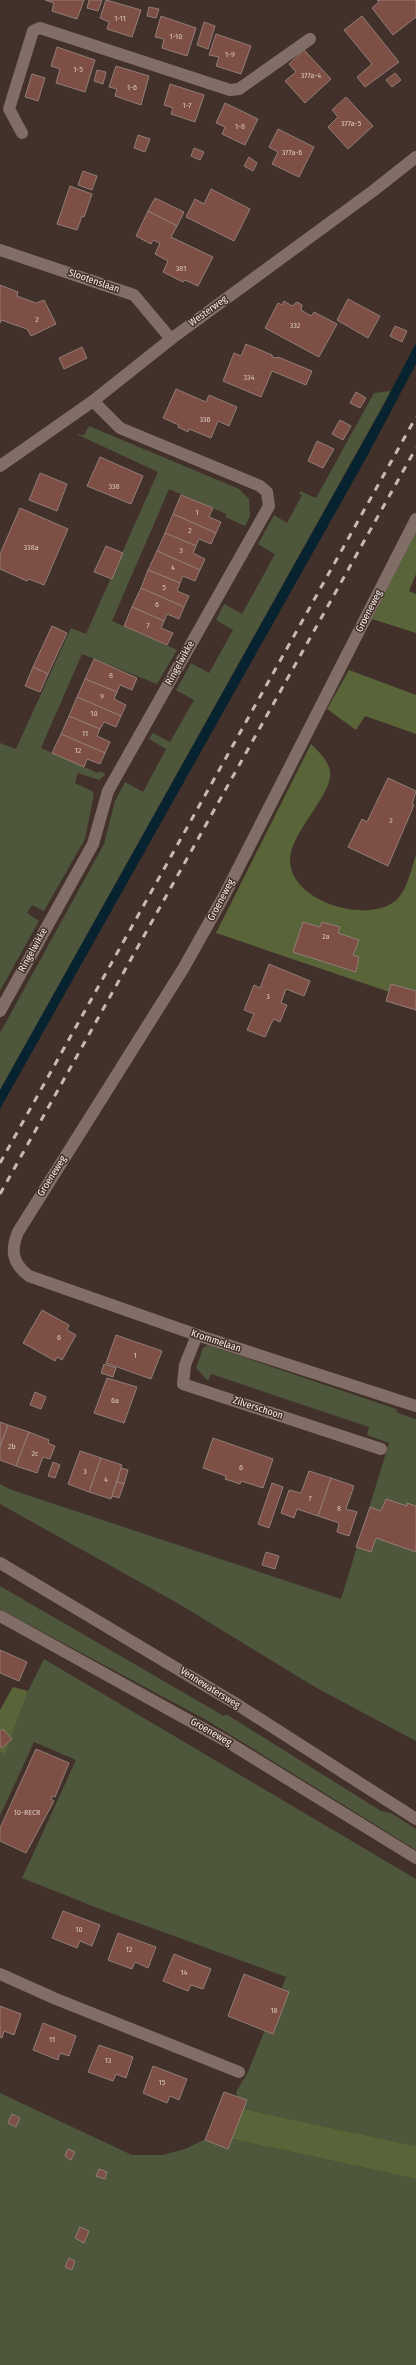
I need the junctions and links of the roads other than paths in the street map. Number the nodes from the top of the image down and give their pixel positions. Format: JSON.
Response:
{"nodes":[{"id":1,"x":310,"y":39,"type":"dead end"},
{"id":2,"x":22,"y":133,"type":"dead end"},
{"id":3,"x":416,"y":157,"type":"edge"},
{"id":4,"x":0,"y":250,"type":"edge"},
{"id":5,"x":171,"y":339,"type":"junction"},
{"id":6,"x":93,"y":401,"type":"junction"},
{"id":7,"x":0,"y":466,"type":"edge"},
{"id":8,"x":416,"y":518,"type":"edge"},
{"id":9,"x":0,"y":1011,"type":"edge"},
{"id":10,"x":19,"y":1268,"type":"joint"},
{"id":11,"x":196,"y":1335,"type":"junction"},
{"id":12,"x":416,"y":1406,"type":"edge"},
{"id":13,"x":381,"y":1449,"type":"dead end"},
{"id":14,"x":0,"y":1563,"type":"edge"},
{"id":15,"x":0,"y":1616,"type":"edge"},
{"id":16,"x":416,"y":1819,"type":"edge"},
{"id":17,"x":416,"y":1858,"type":"edge"},
{"id":18,"x":0,"y":1974,"type":"edge"},
{"id":19,"x":239,"y":2072,"type":"dead end"}],
"edges":[{"from":1,"to":2,"type":"street"},
{"from":3,"to":5,"type":"street","name":"Westerweg"},
{"from":4,"to":5,"type":"street","name":"Slootenslaan"},
{"from":5,"to":6,"type":"street","name":"Westerweg"},
{"from":6,"to":7,"type":"street","name":"Westerweg"},
{"from":6,"to":9,"type":"street","name":"Ringelwikke"},
{"from":8,"to":10,"type":"street","name":"Groeneweg"},
{"from":10,"to":11,"type":"street","name":"Krommelaan"},
{"from":11,"to":12,"type":"street","name":"Krommelaan"},
{"from":11,"to":13,"type":"street","name":"Zilverschoon"},
{"from":14,"to":16,"type":"street","name":"Vennewatersweg"},
{"from":15,"to":17,"type":"street","name":"Groeneweg"},
{"from":18,"to":19,"type":"street"}]}
